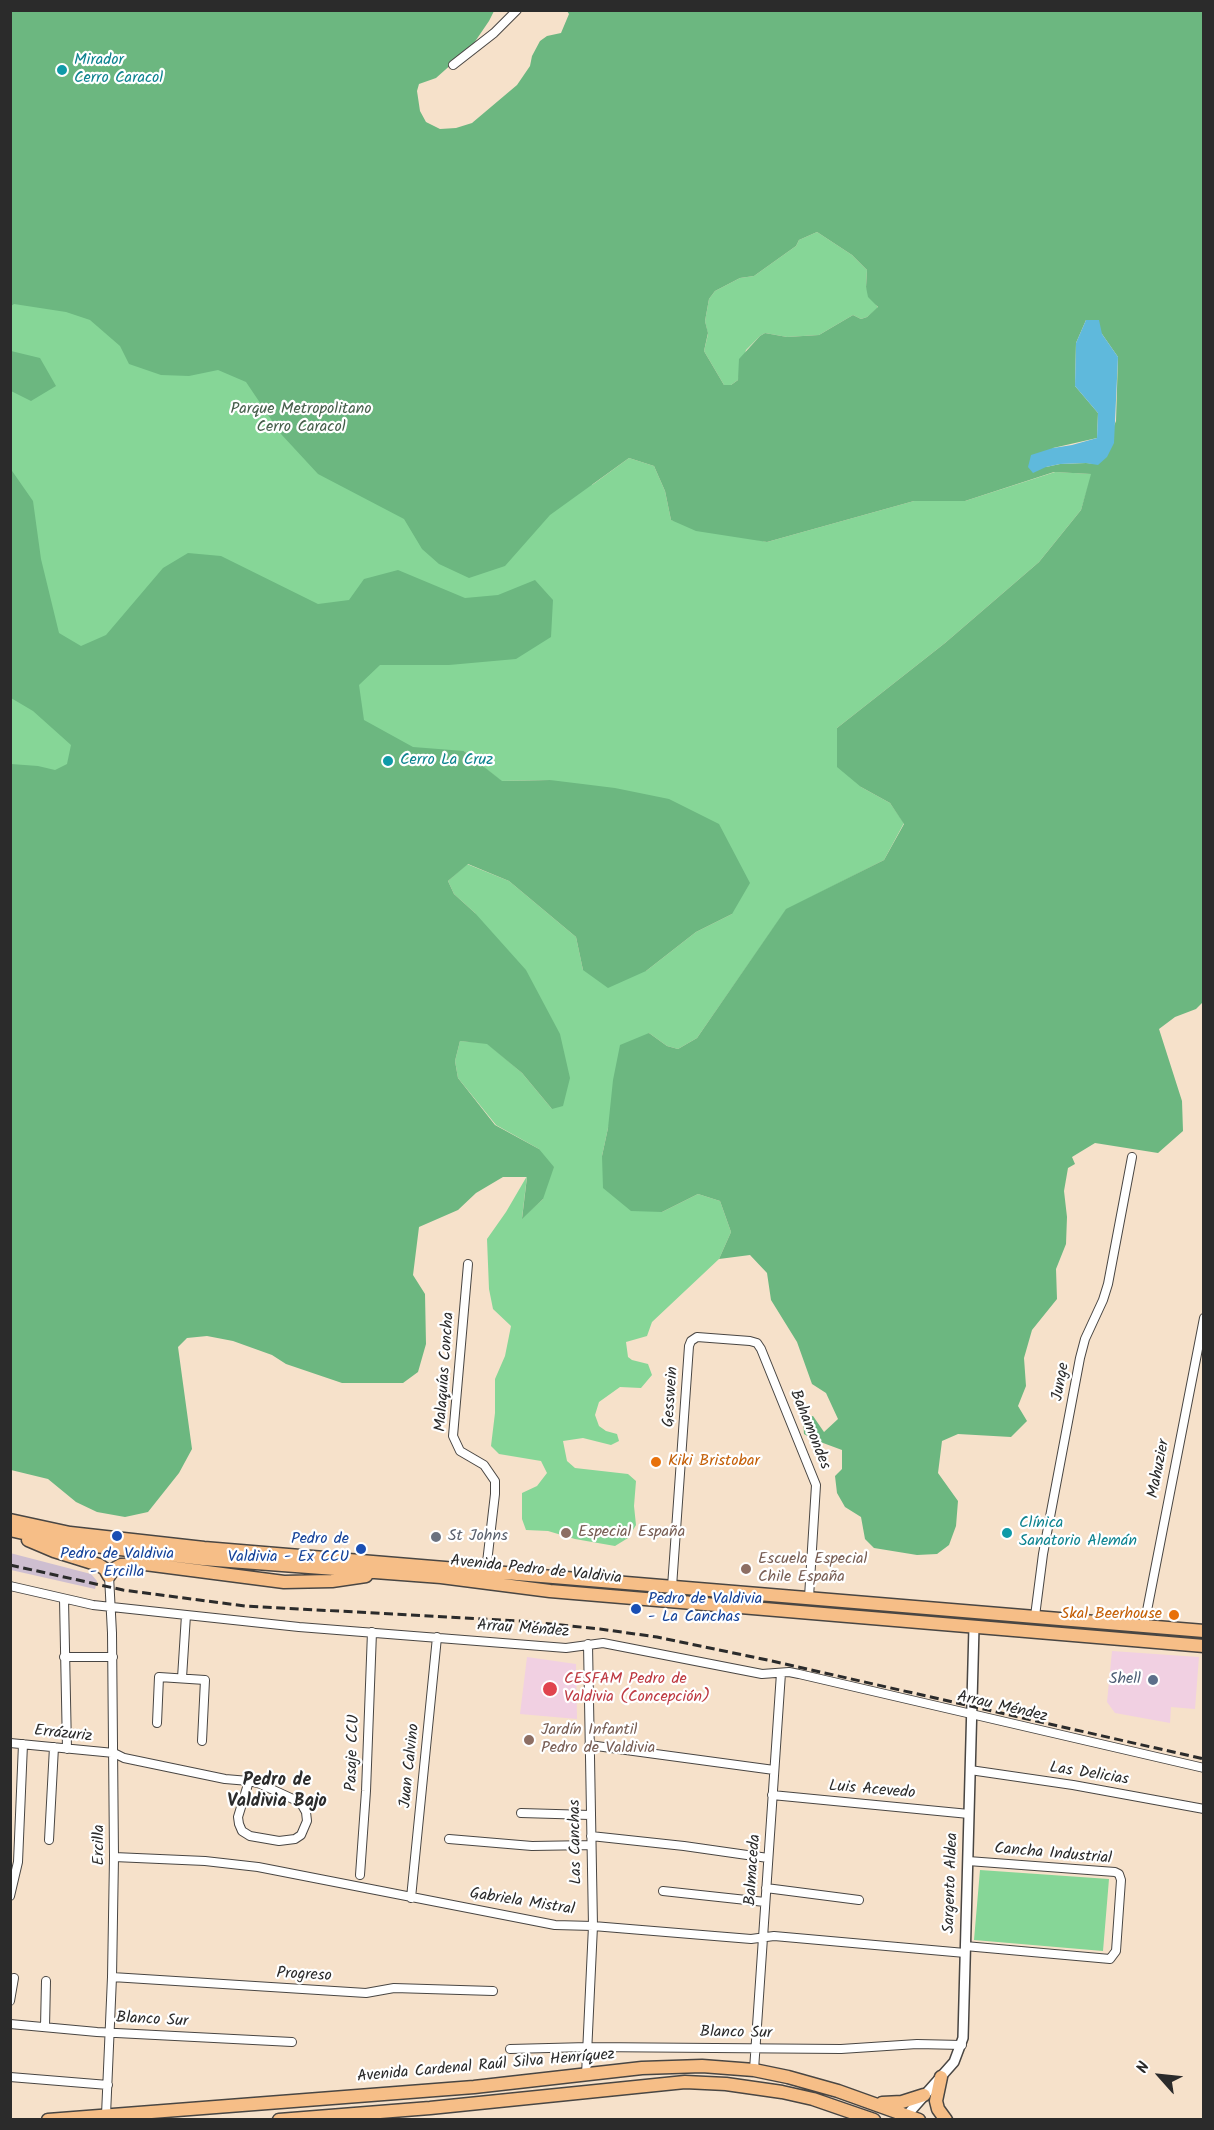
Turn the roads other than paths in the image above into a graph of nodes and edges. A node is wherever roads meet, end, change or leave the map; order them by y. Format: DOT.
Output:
graph roads {
  1 [pos="517,10"];
  2 [pos="453,65"];
  3 [pos="1132,1157"];
  4 [pos="468,1264"];
  5 [pos="1203,1318"];
  6 [pos="693,1339"];
  7 [pos="12,1527"];
  8 [pos="203,1559"];
  9 [pos="320,1562"];
  10 [pos="486,1571"];
  11 [pos="379,1572"];
  12 [pos="109,1576"];
  13 [pos="265,1580"];
  14 [pos="303,1582"];
  15 [pos="10,1586"];
  16 [pos="672,1586"];
  17 [pos="809,1597"];
  18 [pos="64,1599"];
  19 [pos="671,1600"];
  20 [pos="111,1606"];
  21 [pos="966,1611"];
  22 [pos="989,1612"];
  23 [pos="186,1615"];
  24 [pos="1035,1616"];
  25 [pos="1144,1626"];
  26 [pos="974,1627"];
  27 [pos="1203,1631"];
  28 [pos="372,1632"];
  29 [pos="1041,1632"];
  30 [pos="437,1637"];
  31 [pos="1131,1640"];
  32 [pos="588,1644"];
  33 [pos="1203,1646"];
  34 [pos="64,1656"];
  35 [pos="113,1657"];
  36 [pos="781,1673"];
  37 [pos="182,1678"];
  38 [pos="972,1715"];
  39 [pos="157,1723"];
  40 [pos="202,1741"];
  41 [pos="10,1743"];
  42 [pos="22,1744"];
  43 [pos="589,1744"];
  44 [pos="54,1747"];
  45 [pos="67,1749"];
  46 [pos="114,1753"];
  47 [pos="1203,1768"];
  48 [pos="774,1770"];
  49 [pos="970,1770"];
  50 [pos="249,1781"];
  51 [pos="772,1795"];
  52 [pos="1203,1809"];
  53 [pos="521,1813"];
  54 [pos="969,1814"];
  55 [pos="590,1815"];
  56 [pos="449,1839"];
  57 [pos="49,1840"];
  58 [pos="591,1840"];
  59 [pos="114,1857"];
  60 [pos="768,1858"];
  61 [pos="968,1861"];
  62 [pos="360,1875"];
  63 [pos="766,1888"];
  64 [pos="663,1891"];
  65 [pos="10,1896"];
  66 [pos="411,1898"];
  67 [pos="859,1900"];
  68 [pos="765,1902"];
  69 [pos="592,1926"];
  70 [pos="763,1937"];
  71 [pos="965,1950"];
  72 [pos="112,1977"];
  73 [pos="14,1978"];
  74 [pos="46,1981"];
  75 [pos="493,1991"];
  76 [pos="10,2001"];
  77 [pos="10,2024"];
  78 [pos="45,2027"];
  79 [pos="110,2032"];
  80 [pos="292,2042"];
  81 [pos="962,2045"];
  82 [pos="588,2047"];
  83 [pos="755,2047"];
  84 [pos="510,2049"];
  85 [pos="754,2070"];
  86 [pos="586,2075"];
  87 [pos="10,2077"];
  88 [pos="941,2077"];
  89 [pos="108,2085"];
  90 [pos="924,2095"];
  91 [pos="875,2103"];
  92 [pos="106,2115"];
  93 [pos="906,2117"];
  94 [pos="48,2120"];
  95 [pos="279,2120"];
  96 [pos="874,2120"];
  97 [pos="919,2120"];
  98 [pos="946,2120"];
  1 -- 2 [label="street"];
  3 -- 24 [label="street, Junge"];
  4 -- 10 [label="street, Malaquías Concha"];
  5 -- 25 [label="street, Mahuzier"];
  6 -- 16 [label="street, Gesswein"];
  6 -- 17 [label="street, Bahamondes"];
  7 -- 8 [label="main road, Avenida Pedro de Valdivia"];
  7 -- 9 [label="main road, Avenida Pedro de Valdivia"];
  7 -- 12 [label="main road"];
  8 -- 9 [label="main road, Avenida Pedro de Valdivia"];
  8 -- 13 [label="main road"];
  9 -- 10 [label="main road, Avenida Pedro de Valdivia"];
  9 -- 11 [label="main road, Avenida Pedro de Valdivia"];
  9 -- 14 [label="main road"];
  10 -- 16 [label="main road, Avenida Pedro de Valdivia"];
  11 -- 14 [label="main road"];
  11 -- 19 [label="main road, Avenida Pedro de Valdivia"];
  12 -- 13 [label="main road"];
  12 -- 20 [label="street, Ercilla"];
  13 -- 14 [label="main road"];
  15 -- 18 [label="street, Arrau Méndez"];
  16 -- 17 [label="main road, Avenida Pedro de Valdivia"];
  16 -- 19 [label="street, Gesswein"];
  17 -- 21 [label="main road, Avenida Pedro de Valdivia"];
  18 -- 20 [label="street, Arrau Méndez"];
  18 -- 34 [label="street"];
  19 -- 26 [label="main road, Avenida Pedro de Valdivia"];
  20 -- 23 [label="street, Arrau Méndez"];
  20 -- 35 [label="street, Ercilla"];
  21 -- 22 [label="main road, Avenida Pedro de Valdivia"];
  21 -- 26 [label="main road"];
  22 -- 24 [label="main road, Avenida Pedro de Valdivia"];
  22 -- 26 [label="main road"];
  23 -- 28 [label="street, Arrau Méndez"];
  23 -- 37 [label="street"];
  24 -- 25 [label="main road, Avenida Pedro de Valdivia"];
  24 -- 29 [label="main road"];
  25 -- 27 [label="main road, Avenida Pedro de Valdivia"];
  25 -- 31 [label="main road"];
  26 -- 29 [label="main road, Avenida Pedro de Valdivia"];
  26 -- 38 [label="street, Sargento Aldea"];
  28 -- 30 [label="street, Arrau Méndez"];
  28 -- 62 [label="street, Pasaje CCU"];
  29 -- 31 [label="main road, Avenida Pedro de Valdivia"];
  30 -- 32 [label="street, Arrau Méndez"];
  30 -- 66 [label="street, Juan Calvino"];
  31 -- 33 [label="main road, Avenida Pedro de Valdivia"];
  32 -- 36 [label="street, Arrau Méndez"];
  32 -- 43 [label="street, Las Canchas"];
  34 -- 35 [label="street"];
  34 -- 45 [label="street"];
  35 -- 46 [label="street, Ercilla"];
  36 -- 38 [label="street, Arrau Méndez"];
  36 -- 48 [label="street, Balmaceda"];
  37 -- 39 [label="street"];
  37 -- 40 [label="street"];
  38 -- 47 [label="street, Arrau Méndez"];
  38 -- 49 [label="street, Sargento Aldea"];
  41 -- 42 [label="street, Errázuriz"];
  42 -- 44 [label="street, Errázuriz"];
  42 -- 65 [label="street"];
  43 -- 48 [label="street"];
  43 -- 55 [label="street, Las Canchas"];
  44 -- 45 [label="street, Errázuriz"];
  44 -- 57 [label="street"];
  45 -- 46 [label="street, Errázuriz"];
  46 -- 50 [label="street, Errázuriz"];
  46 -- 59 [label="street, Ercilla"];
  48 -- 51 [label="street, Balmaceda"];
  49 -- 52 [label="street, Las Delicias"];
  49 -- 54 [label="street, Sargento Aldea"];
  50 -- 50 [label="street"];
  51 -- 54 [label="street, Luis Acevedo"];
  51 -- 60 [label="street, Balmaceda"];
  53 -- 55 [label="street"];
  54 -- 61 [label="street, Sargento Aldea"];
  55 -- 58 [label="street, Las Canchas"];
  56 -- 58 [label="street"];
  58 -- 60 [label="street"];
  58 -- 69 [label="street, Las Canchas"];
  59 -- 66 [label="street, Gabriela Mistral"];
  59 -- 72 [label="street, Ercilla"];
  60 -- 63 [label="street, Balmaceda"];
  61 -- 71 [label="street, Sargento Aldea"];
  61 -- 71 [label="street, Cancha Industrial"];
  63 -- 67 [label="street"];
  63 -- 68 [label="street, Balmaceda"];
  64 -- 68 [label="street"];
  66 -- 69 [label="street, Gabriela Mistral"];
  68 -- 70 [label="street, Balmaceda"];
  69 -- 70 [label="street, Gabriela Mistral"];
  69 -- 82 [label="street, Las Canchas"];
  70 -- 71 [label="street, Gabriela Mistral"];
  70 -- 83 [label="street, Balmaceda"];
  71 -- 81 [label="street, Sargento Aldea"];
  72 -- 75 [label="street, Progreso"];
  72 -- 79 [label="street, Ercilla"];
  73 -- 76 [label="street"];
  74 -- 78 [label="street"];
  77 -- 78 [label="street, Blanco Sur"];
  78 -- 79 [label="street, Blanco Sur"];
  79 -- 80 [label="street, Blanco Sur"];
  79 -- 89 [label="street, Ercilla"];
  81 -- 83 [label="street, Blanco Sur"];
  81 -- 88 [label="street, Sargento Aldea"];
  82 -- 83 [label="street, Blanco Sur"];
  82 -- 84 [label="street, Blanco Sur"];
  82 -- 86 [label="street, Las Canchas"];
  83 -- 85 [label="street, Balmaceda"];
  85 -- 86 [label="main road, Avenida Cardenal Raúl Silva Henríquez"];
  85 -- 91 [label="main road, Avenida Cardenal Raúl Silva Henríquez"];
  86 -- 92 [label="main road, Avenida Cardenal Raúl Silva Henríquez"];
  87 -- 89 [label="street"];
  88 -- 90 [label="street, Sargento Aldea"];
  88 -- 98 [label="main road"];
  89 -- 92 [label="street, Ercilla"];
  90 -- 91 [label="main road"];
  90 -- 93 [label="street, Sargento Aldea"];
  91 -- 93 [label="main road, Avenida Cardenal Raúl Silva Henríquez"];
  92 -- 94 [label="main road, Avenida Cardenal Raúl Silva Henríquez"];
  93 -- 97 [label="main road, Avenida Cardenal Raúl Silva Henríquez"];
  95 -- 96 [label="main road, Avenida Cardenal Raúl Silva Henríquez"];
}
